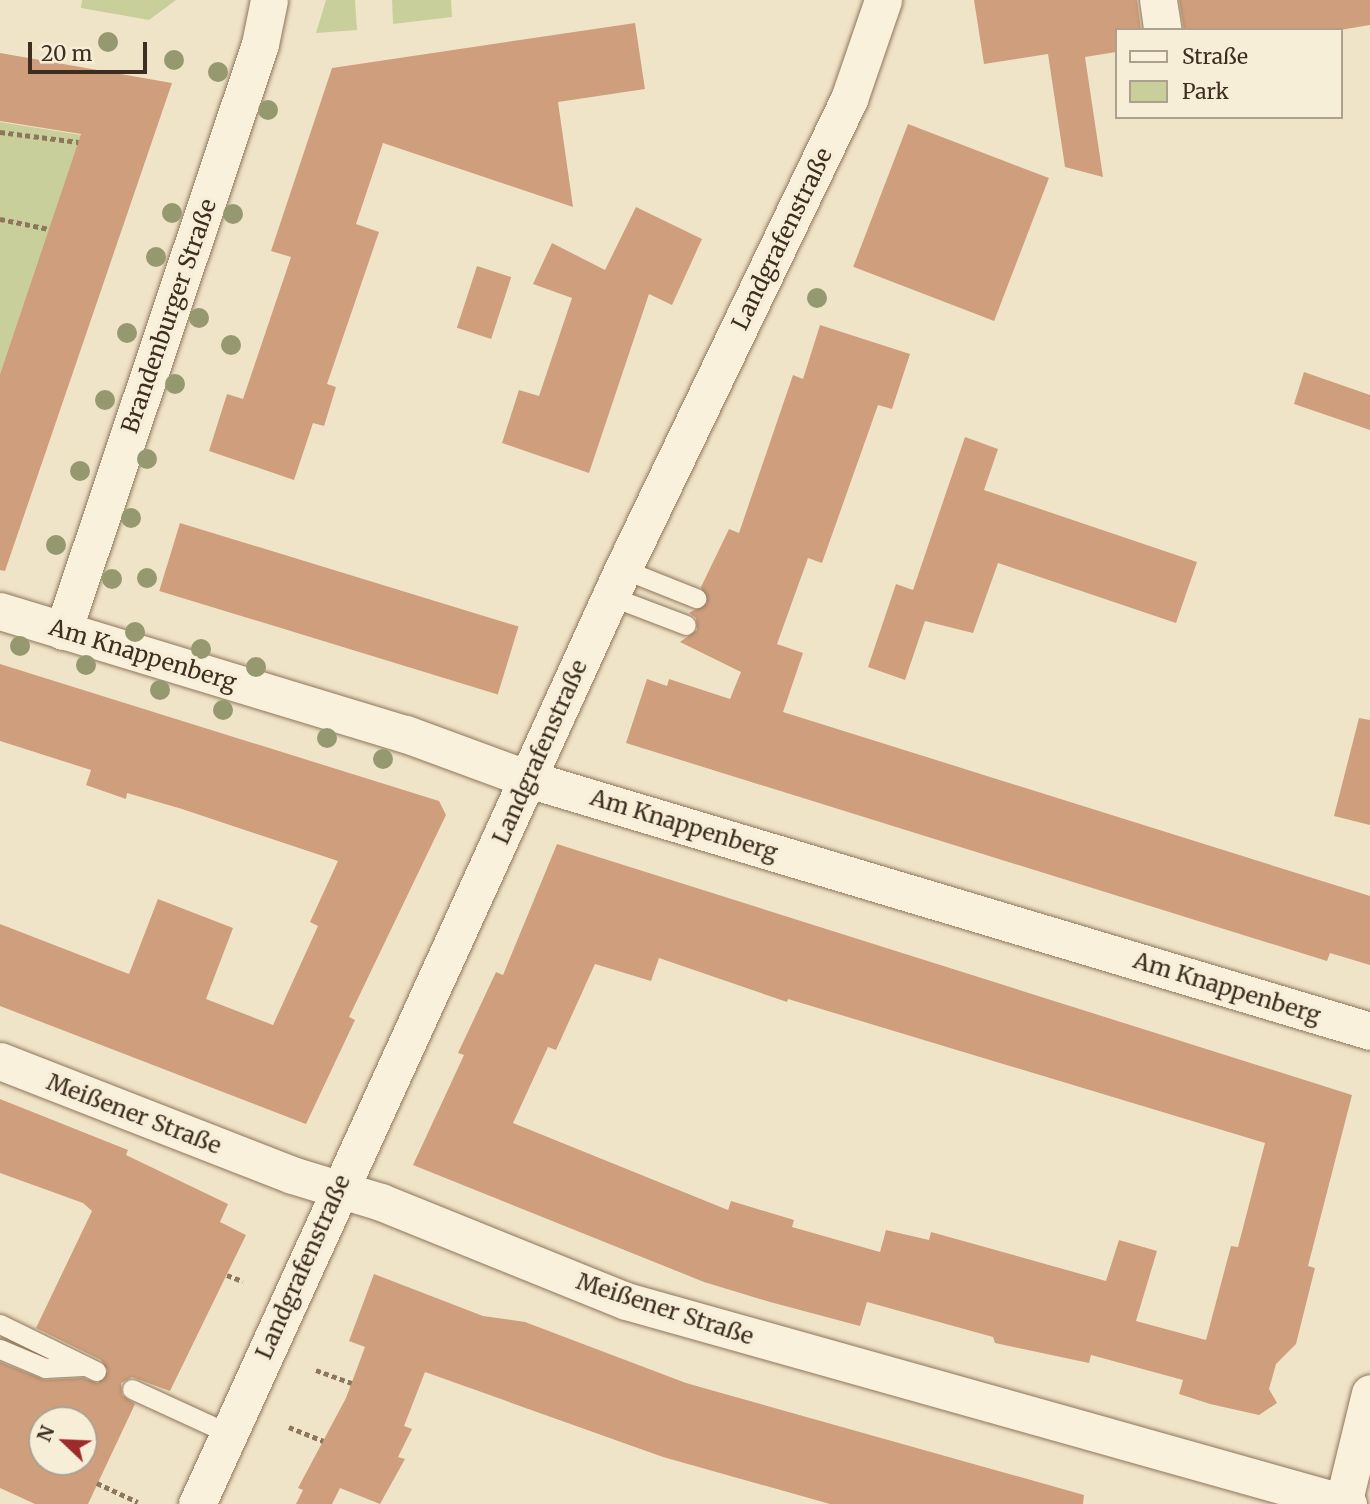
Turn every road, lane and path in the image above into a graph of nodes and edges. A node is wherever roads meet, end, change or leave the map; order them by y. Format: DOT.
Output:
graph roads {
  1 [pos="269,0"];
  2 [pos="883,0"];
  3 [pos="1149,0"];
  4 [pos="1167,0"];
  5 [pos="1153,28"];
  6 [pos="1172,28"];
  7 [pos="0,132"];
  8 [pos="78,142"];
  9 [pos="0,219"];
  10 [pos="49,229"];
  11 [pos="617,582"];
  12 [pos="696,598"];
  13 [pos="0,611"];
  14 [pos="685,625"];
  15 [pos="63,631"];
  16 [pos="528,779"];
  17 [pos="1370,1031"];
  18 [pos="0,1061"];
  19 [pos="337,1189"];
  20 [pos="227,1275"];
  21 [pos="243,1281"];
  22 [pos="0,1324"];
  23 [pos="0,1349"];
  24 [pos="316,1370"];
  25 [pos="352,1383"];
  26 [pos="132,1389"];
  27 [pos="1370,1393"];
  28 [pos="289,1427"];
  29 [pos="230,1434"];
  30 [pos="323,1441"];
  31 [pos="97,1483"];
  32 [pos="138,1502"];
  33 [pos="1345,1503"];
  34 [pos="197,1504"];
  1 -- 15 [label="street, Brandenburger Straße"];
  2 -- 11 [label="street, Landgrafenstraße"];
  3 -- 5 [label="lane"];
  4 -- 6 [label="lane"];
  7 -- 8 [label="path"];
  9 -- 10 [label="path"];
  11 -- 12 [label="lane"];
  11 -- 14 [label="lane"];
  11 -- 16 [label="street, Landgrafenstraße"];
  13 -- 15 [label="street, Am Knappenberg"];
  15 -- 16 [label="street, Am Knappenberg"];
  16 -- 17 [label="street, Am Knappenberg"];
  16 -- 19 [label="street, Landgrafenstraße"];
  18 -- 19 [label="street, Meißener Straße"];
  19 -- 29 [label="street, Landgrafenstraße"];
  19 -- 33 [label="street, Meißener Straße"];
  20 -- 21 [label="path"];
  22 -- 23 [label="lane"];
  24 -- 25 [label="path"];
  26 -- 29 [label="lane"];
  27 -- 33 [label="street"];
  28 -- 30 [label="path"];
  29 -- 34 [label="street, Landgrafenstraße"];
  31 -- 32 [label="path"];
}
